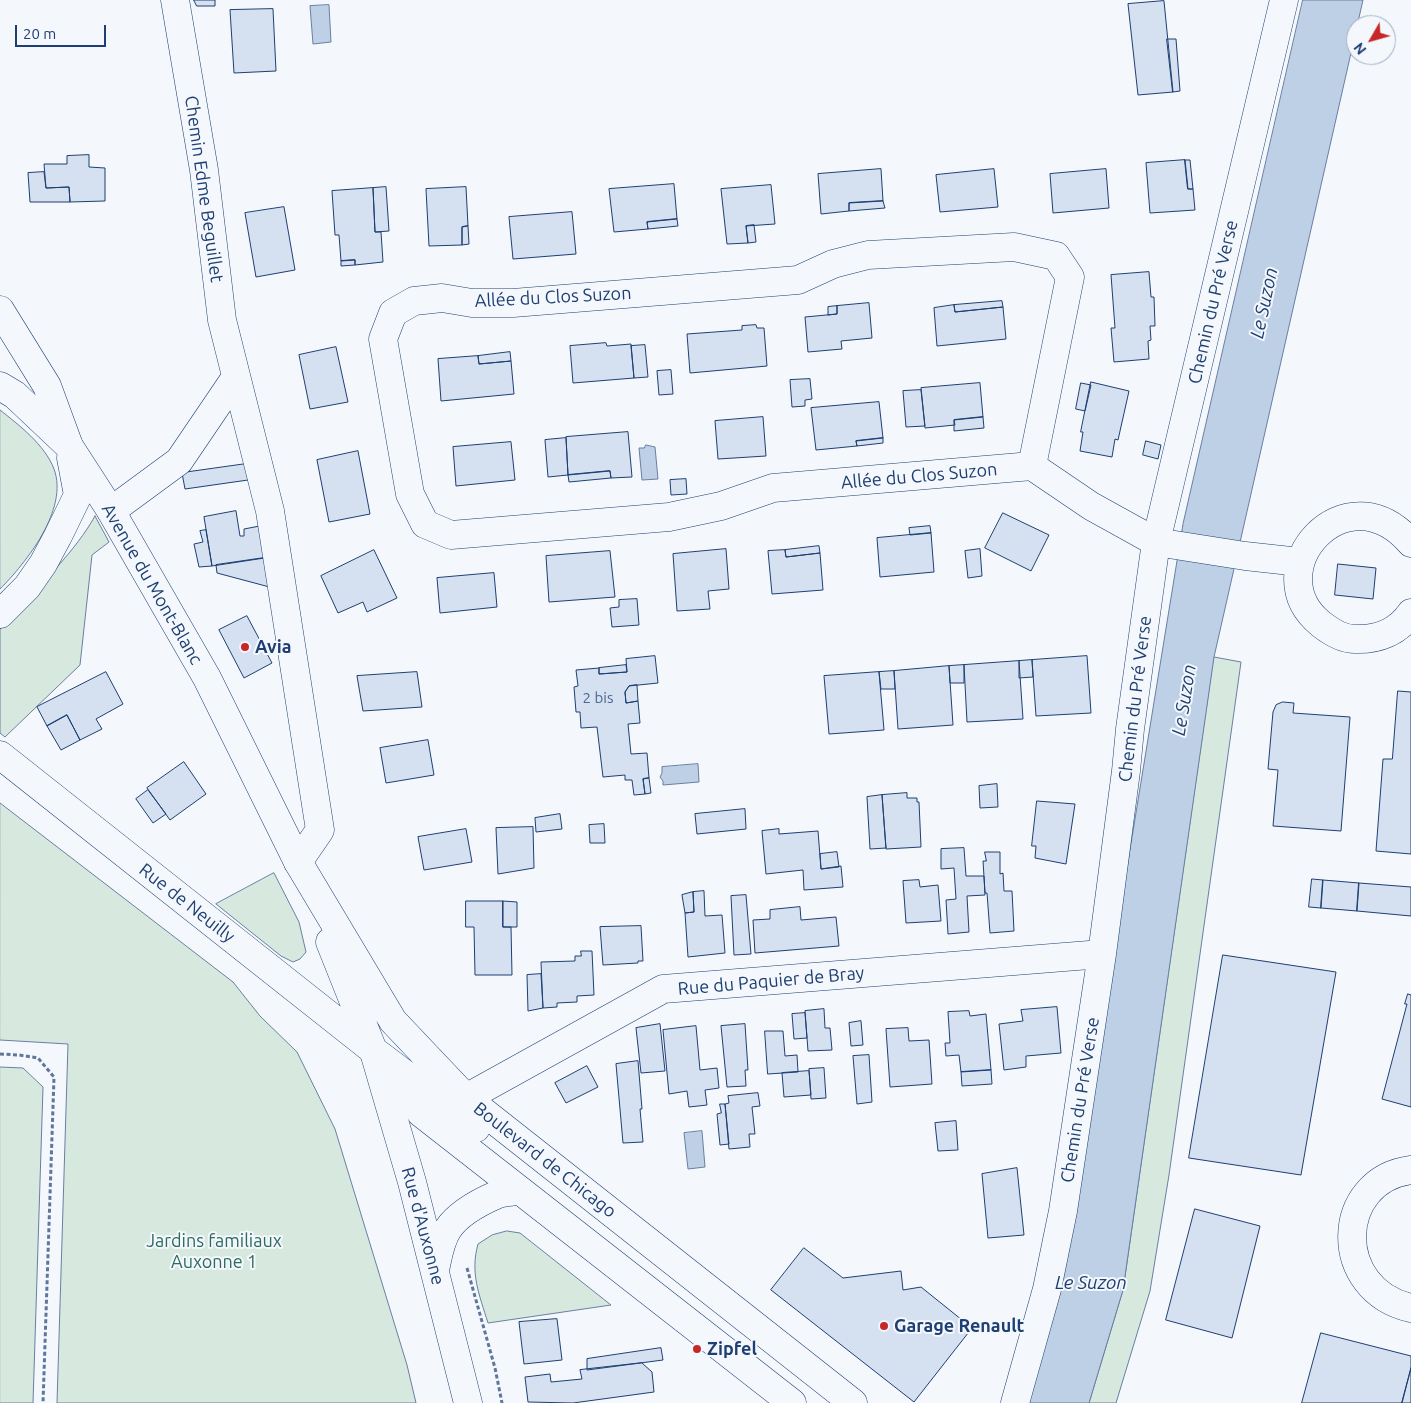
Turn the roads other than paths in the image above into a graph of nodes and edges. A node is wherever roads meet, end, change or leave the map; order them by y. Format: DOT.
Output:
graph roads {
  1 [pos="175,0"];
  2 [pos="1284,0"];
  3 [pos="0,310"];
  4 [pos="236,377"];
  5 [pos="0,386"];
  6 [pos="69,446"];
  7 [pos="1032,466"];
  8 [pos="111,511"];
  9 [pos="1156,542"];
  10 [pos="1411,543"];
  11 [pos="1300,562"];
  12 [pos="1411,613"];
  13 [pos="0,614"];
  14 [pos="0,755"];
  15 [pos="298,862"];
  16 [pos="1102,954"];
  17 [pos="373,1050"];
  18 [pos="466,1098"];
  19 [pos="1411,1170"];
  20 [pos="519,1191"];
  21 [pos="586,1192"];
  22 [pos="435,1270"];
  23 [pos="1411,1308"];
  24 [pos="468,1403"];
  25 [pos="792,1403"];
  26 [pos="853,1403"];
  27 [pos="1015,1403"];
  1 -- 4 [label="street, Chemin Edme Beguillet"];
  2 -- 9 [label="street, Chemin du Pré Verse"];
  3 -- 6 [label="street, Avenue du Mont-Blanc"];
  4 -- 8 [label="street"];
  4 -- 15 [label="street, Chemin Edme Beguillet"];
  5 -- 6 [label="street"];
  6 -- 8 [label="street, Avenue du Mont-Blanc"];
  6 -- 13 [label="street"];
  7 -- 7 [label="street, Allée du Clos Suzon"];
  7 -- 9 [label="street"];
  8 -- 15 [label="street, Avenue du Mont-Blanc"];
  9 -- 11 [label="street"];
  9 -- 16 [label="street, Chemin du Pré Verse"];
  10 -- 11 [label="street"];
  11 -- 12 [label="street"];
  14 -- 17 [label="street, Rue de Neuilly"];
  15 -- 17 [label="street"];
  15 -- 18 [label="street, Boulevard de Chicago"];
  16 -- 18 [label="street, Rue du Paquier de Bray"];
  16 -- 27 [label="street, Chemin du Pré Verse"];
  17 -- 20 [label="street"];
  17 -- 21 [label="street"];
  17 -- 22 [label="street, Rue d'Auxonne"];
  18 -- 21 [label="street, Boulevard de Chicago"];
  19 -- 23 [label="street"];
  20 -- 22 [label="street"];
  20 -- 25 [label="street"];
  21 -- 26 [label="street, Boulevard de Chicago"];
  22 -- 24 [label="street, Rue d'Auxonne"];
}
